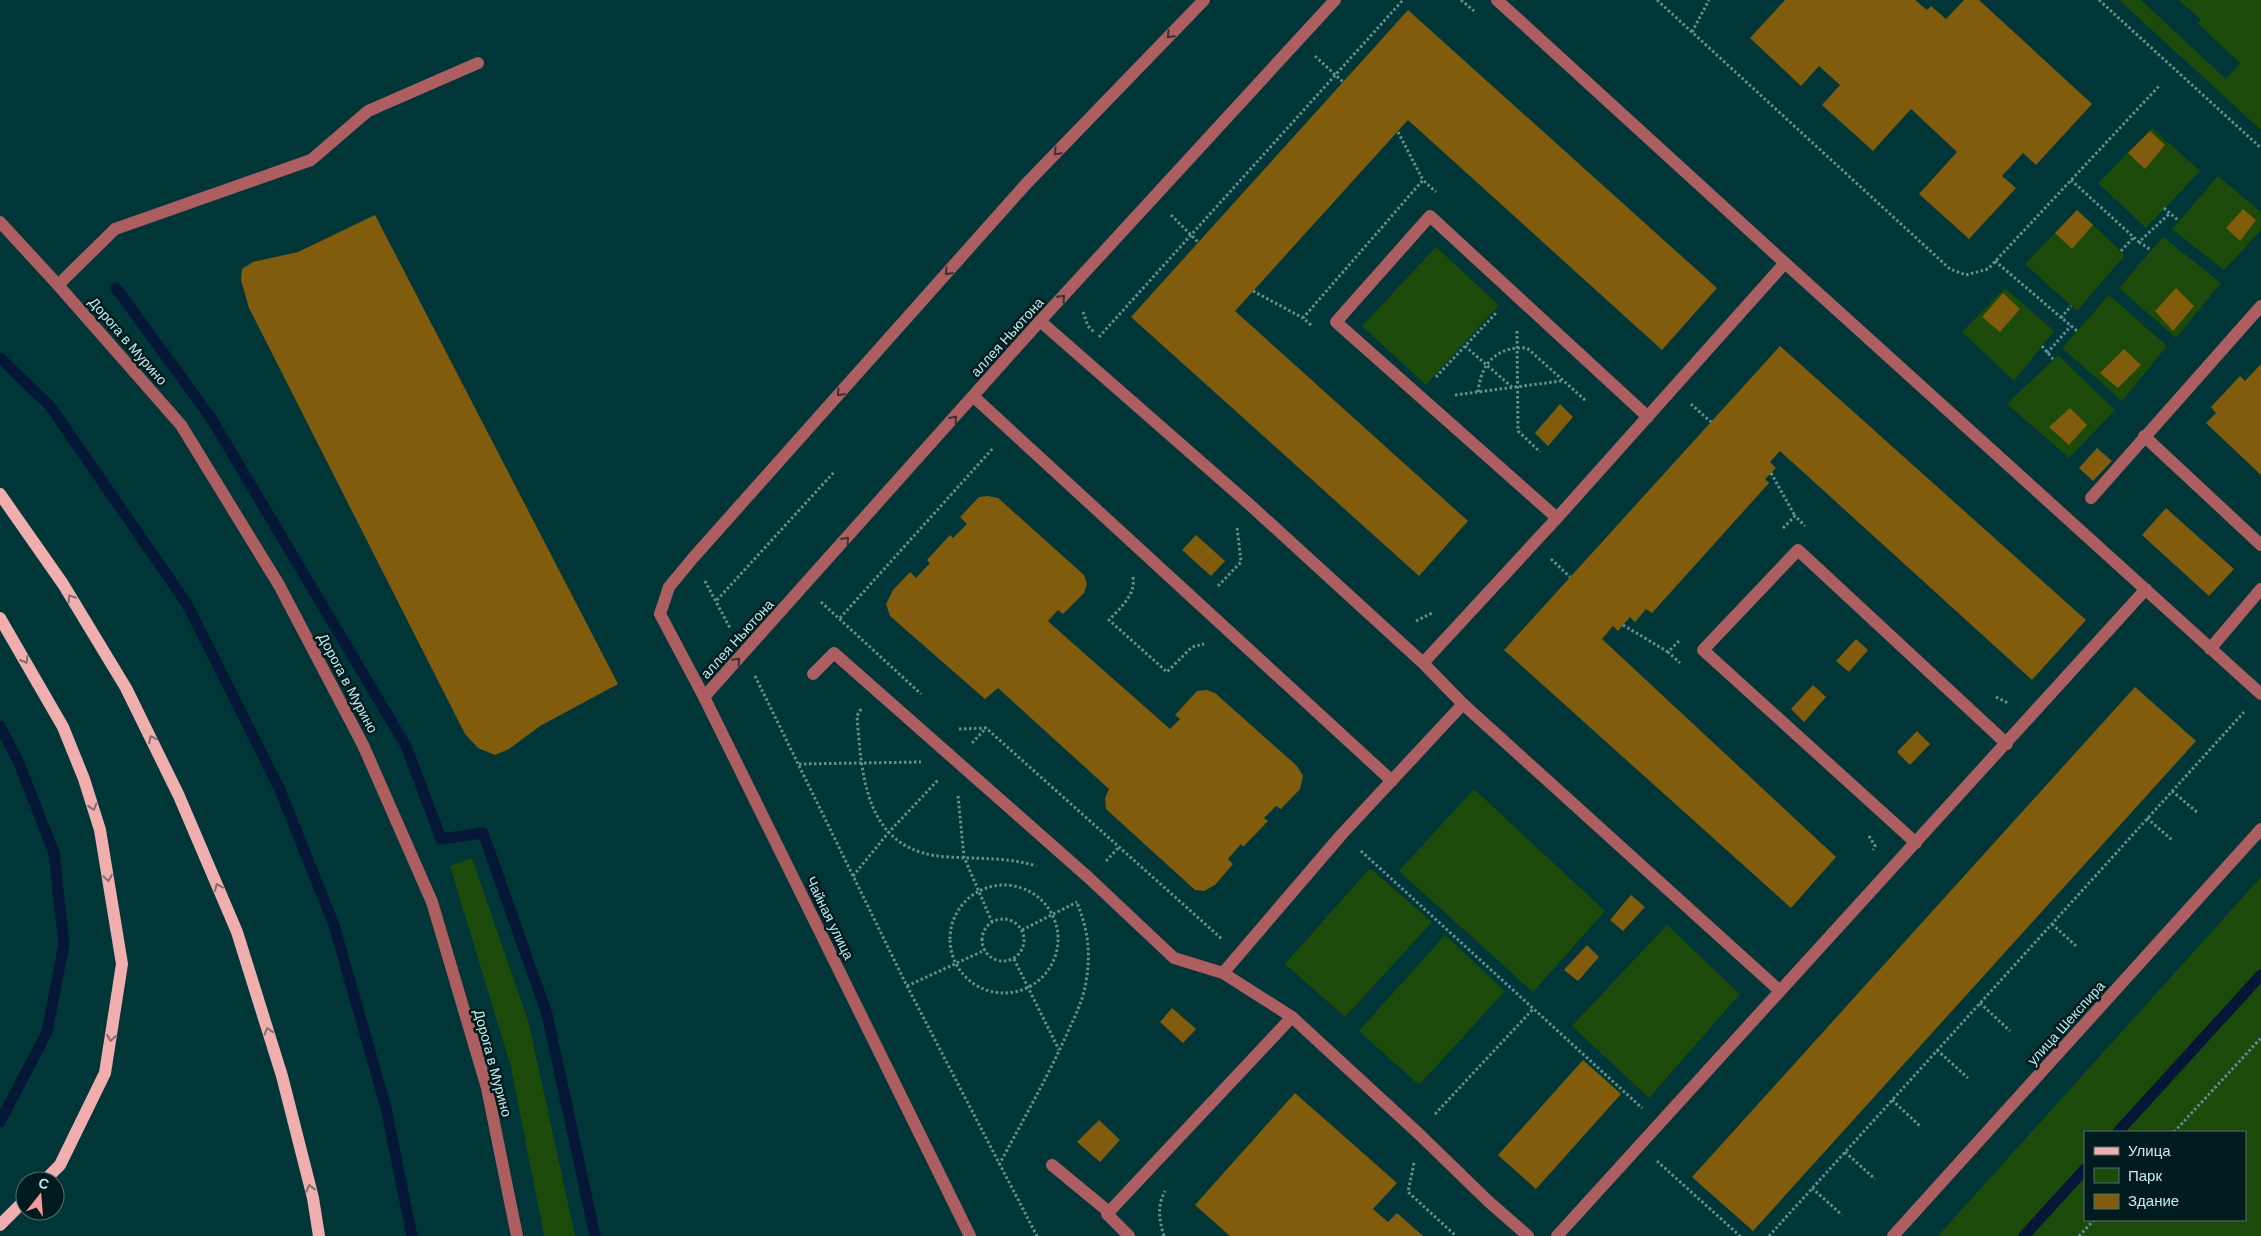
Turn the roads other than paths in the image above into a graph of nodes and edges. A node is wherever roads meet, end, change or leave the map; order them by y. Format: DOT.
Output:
graph roads {
  1 [pos="1335,0"];
  2 [pos="1497,0"];
  3 [pos="1198,2"];
  4 [pos="478,63"];
  5 [pos="0,222"];
  6 [pos="1785,263"];
  7 [pos="58,285"];
  8 [pos="2261,306"];
  9 [pos="1040,321"];
  10 [pos="974,397"];
  11 [pos="1648,417"];
  12 [pos="2144,436"];
  13 [pos="0,494"];
  14 [pos="2090,498"];
  15 [pos="1557,518"];
  16 [pos="2261,545"];
  17 [pos="2146,589"];
  18 [pos="2261,589"];
  19 [pos="0,618"];
  20 [pos="2210,649"];
  21 [pos="1423,664"];
  22 [pos="813,674"];
  23 [pos="2261,694"];
  24 [pos="704,697"];
  25 [pos="1463,704"];
  26 [pos="2007,744"];
  27 [pos="1392,780"];
  28 [pos="2261,830"];
  29 [pos="1916,843"];
  30 [pos="1223,973"];
  31 [pos="1780,991"];
  32 [pos="1292,1017"];
  33 [pos="1052,1165"];
  34 [pos="54,1171"];
  35 [pos="15,1210"];
  36 [pos="1109,1212"];
  37 [pos="0,1225"];
  38 [pos="319,1236"];
  39 [pos="517,1236"];
  40 [pos="969,1236"];
  41 [pos="1129,1236"];
  42 [pos="1528,1236"];
  43 [pos="1557,1236"];
  44 [pos="1893,1236"];
  9 -- 1 [label="street, аллея Ньютона, one-way"];
  2 -- 6 [label="street"];
  3 -- 24 [label="street, Чайная улица, one-way"];
  4 -- 7 [label="street"];
  5 -- 7 [label="street, Дорога в Мурино"];
  6 -- 11 [label="street"];
  6 -- 17 [label="street"];
  7 -- 39 [label="street, Дорога в Мурино"];
  8 -- 12 [label="street"];
  9 -- 10 [label="street, аллея Ньютона"];
  9 -- 21 [label="street"];
  24 -- 10 [label="street, аллея Ньютона, one-way"];
  10 -- 27 [label="street"];
  11 -- 15 [label="street"];
  11 -- 15 [label="street"];
  12 -- 14 [label="street"];
  12 -- 16 [label="street"];
  38 -- 13 [label="main road, one-way"];
  15 -- 21 [label="street"];
  17 -- 20 [label="street"];
  17 -- 26 [label="street"];
  18 -- 20 [label="street"];
  19 -- 34 [label="main road, one-way"];
  20 -- 23 [label="street"];
  21 -- 25 [label="street"];
  22 -- 30 [label="street"];
  24 -- 40 [label="street, Чайная улица"];
  25 -- 27 [label="street"];
  25 -- 31 [label="street"];
  26 -- 29 [label="street"];
  26 -- 29 [label="street"];
  27 -- 30 [label="street"];
  28 -- 44 [label="street, улица Шекспира"];
  29 -- 31 [label="street"];
  30 -- 32 [label="street"];
  31 -- 43 [label="street"];
  32 -- 36 [label="street"];
  32 -- 42 [label="street"];
  33 -- 36 [label="street"];
  35 -- 37 [label="main road"];
  36 -- 41 [label="street"];
}
